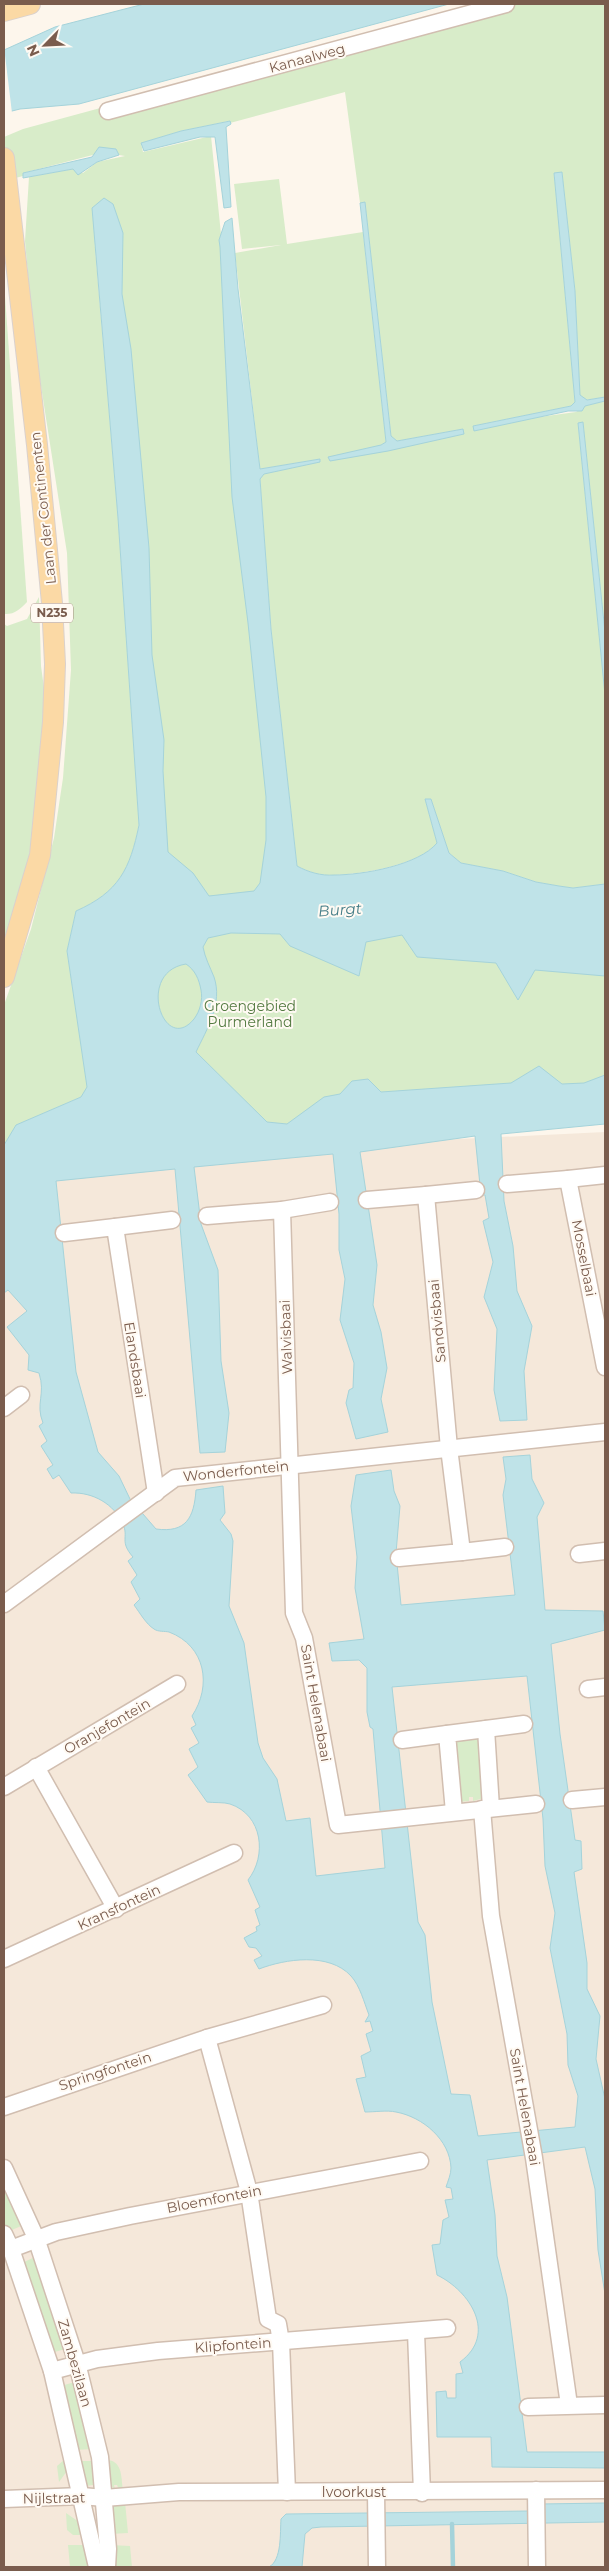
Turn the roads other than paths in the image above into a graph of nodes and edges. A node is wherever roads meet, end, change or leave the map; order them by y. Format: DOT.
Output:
graph roads {
  1 [pos="30,4"];
  2 [pos="506,4"];
  3 [pos="4,12"];
  4 [pos="108,111"];
  5 [pos="4,158"];
  6 [pos="4,977"];
  7 [pos="605,1175"];
  8 [pos="568,1179"];
  9 [pos="507,1184"];
  10 [pos="476,1190"];
  11 [pos="426,1195"];
  12 [pos="367,1200"];
  13 [pos="330,1202"];
  14 [pos="282,1210"];
  15 [pos="207,1216"];
  16 [pos="172,1220"];
  17 [pos="115,1227"];
  18 [pos="64,1233"];
  19 [pos="605,1367"];
  20 [pos="21,1395"];
  21 [pos="4,1408"];
  22 [pos="605,1432"];
  23 [pos="449,1448"];
  24 [pos="291,1465"];
  25 [pos="156,1493"];
  26 [pos="506,1547"];
  27 [pos="605,1551"];
  28 [pos="462,1552"];
  29 [pos="579,1554"];
  30 [pos="399,1558"];
  31 [pos="4,1604"];
  32 [pos="177,1684"];
  33 [pos="605,1687"];
  34 [pos="588,1689"];
  35 [pos="524,1724"];
  36 [pos="486,1729"];
  37 [pos="447,1734"];
  38 [pos="402,1740"];
  39 [pos="36,1767"];
  40 [pos="4,1788"];
  41 [pos="605,1796"];
  42 [pos="572,1800"];
  43 [pos="536,1804"];
  44 [pos="486,1809"];
  45 [pos="454,1812"];
  46 [pos="234,1853"];
  47 [pos="116,1909"];
  48 [pos="4,1959"];
  49 [pos="323,2005"];
  50 [pos="207,2038"];
  51 [pos="4,2107"];
  52 [pos="420,2161"];
  53 [pos="4,2168"];
  54 [pos="249,2192"];
  55 [pos="4,2234"];
  56 [pos="36,2238"];
  57 [pos="11,2249"];
  58 [pos="447,2328"];
  59 [pos="416,2332"];
  60 [pos="281,2342"];
  61 [pos="77,2363"];
  62 [pos="52,2371"];
  63 [pos="569,2405"];
  64 [pos="605,2405"];
  65 [pos="528,2407"];
  66 [pos="605,2490"];
  67 [pos="287,2492"];
  68 [pos="422,2493"];
  69 [pos="82,2496"];
  70 [pos="536,2496"];
  71 [pos="104,2498"];
  72 [pos="376,2498"];
  73 [pos="4,2499"];
  74 [pos="97,2567"];
  75 [pos="107,2567"];
  76 [pos="377,2567"];
  77 [pos="537,2567"];
  1 -- 3 [label="main road"];
  2 -- 4 [label="street, Kanaalweg"];
  5 -- 6 [label="main road, Laan der Continenten / N235"];
  7 -- 8 [label="street"];
  8 -- 9 [label="street"];
  8 -- 19 [label="street, Mosselbaai"];
  10 -- 11 [label="street"];
  11 -- 12 [label="street"];
  11 -- 23 [label="street, Sandvisbaai"];
  13 -- 14 [label="street"];
  14 -- 15 [label="street"];
  14 -- 24 [label="street, Walvisbaai"];
  16 -- 17 [label="street"];
  17 -- 18 [label="street"];
  17 -- 25 [label="street, Elandsbaai"];
  20 -- 21 [label="street"];
  22 -- 23 [label="street, Wonderfontein"];
  23 -- 24 [label="street, Wonderfontein"];
  23 -- 28 [label="street"];
  24 -- 25 [label="street, Wonderfontein"];
  24 -- 45 [label="street, Saint Helenabaai"];
  25 -- 31 [label="street, Wonderfontein"];
  26 -- 28 [label="street"];
  27 -- 29 [label="street"];
  28 -- 30 [label="street"];
  32 -- 39 [label="street, Oranjefontein"];
  33 -- 34 [label="street"];
  35 -- 36 [label="street"];
  36 -- 37 [label="street"];
  36 -- 44 [label="street, Saint Helenabaai"];
  37 -- 38 [label="street"];
  37 -- 45 [label="street"];
  39 -- 40 [label="street, Oranjefontein"];
  39 -- 47 [label="street"];
  41 -- 42 [label="street"];
  43 -- 44 [label="street, Saint Helenabaai"];
  44 -- 45 [label="street, Saint Helenabaai"];
  44 -- 63 [label="street, Saint Helenabaai"];
  46 -- 47 [label="street, Kransfontein"];
  47 -- 48 [label="street, Kransfontein"];
  49 -- 50 [label="street, Springfontein"];
  50 -- 51 [label="street, Springfontein"];
  50 -- 54 [label="street"];
  52 -- 54 [label="street, Bloemfontein"];
  53 -- 56 [label="street, Zambezilaan"];
  54 -- 56 [label="street, Bloemfontein"];
  54 -- 60 [label="street"];
  55 -- 57 [label="street, Zambezilaan"];
  56 -- 57 [label="street, Bloemfontein"];
  56 -- 61 [label="street, Zambezilaan"];
  57 -- 62 [label="street, Zambezilaan"];
  58 -- 59 [label="street, Klipfontein"];
  59 -- 60 [label="street, Klipfontein"];
  59 -- 68 [label="street"];
  60 -- 61 [label="street, Klipfontein"];
  60 -- 67 [label="street"];
  61 -- 62 [label="street, Klipfontein"];
  61 -- 71 [label="street, Zambezilaan"];
  62 -- 69 [label="street, Zambezilaan"];
  63 -- 64 [label="street"];
  63 -- 65 [label="street"];
  66 -- 70 [label="street, Ivoorkust"];
  67 -- 71 [label="street, Ivoorkust"];
  67 -- 72 [label="street, Ivoorkust"];
  68 -- 70 [label="street, Ivoorkust"];
  68 -- 72 [label="street, Ivoorkust"];
  69 -- 71 [label="street, Nijlstraat"];
  69 -- 73 [label="street, Nijlstraat"];
  69 -- 74 [label="street, Zambezilaan"];
  70 -- 77 [label="street"];
  71 -- 75 [label="street, Zambezilaan"];
  72 -- 76 [label="street"];
}
